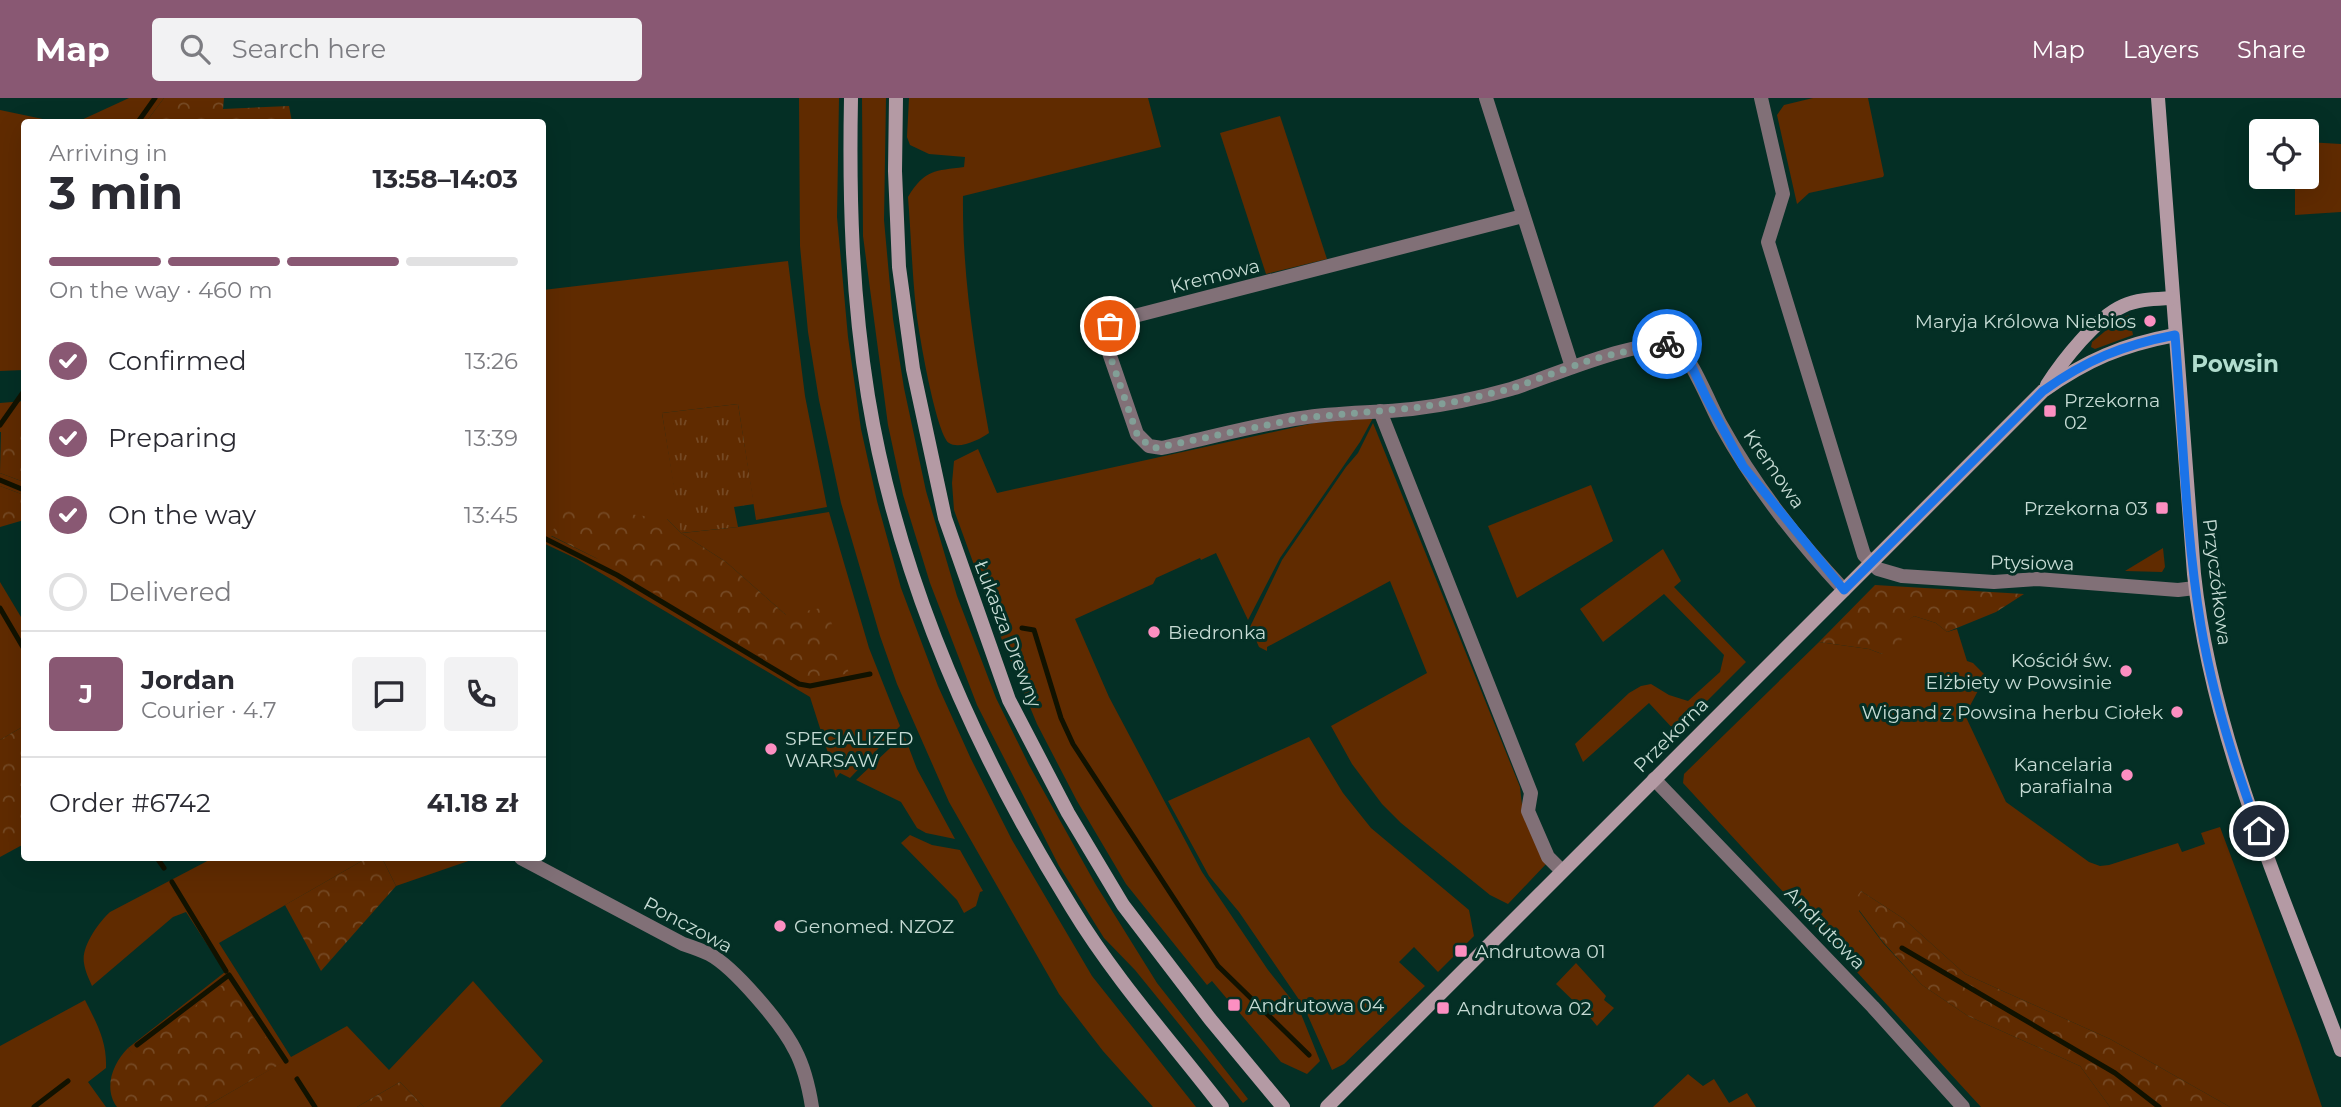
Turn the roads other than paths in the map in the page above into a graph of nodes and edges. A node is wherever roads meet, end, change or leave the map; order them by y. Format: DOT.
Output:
graph roads {
  1 [pos="851,98"];
  2 [pos="895,98"];
  3 [pos="1486,98"];
  4 [pos="1762,98"];
  5 [pos="2158,98"];
  6 [pos="1523,216"];
  7 [pos="2172,298"];
  8 [pos="2175,335"];
  9 [pos="1572,367"];
  10 [pos="2043,391"];
  11 [pos="1380,411"];
  12 [pos="1871,563"];
  13 [pos="2195,588"];
  14 [pos="1844,590"];
  15 [pos="1654,779"];
  16 [pos="527,861"];
  17 [pos="1562,871"];
  18 [pos="2341,1050"];
  19 [pos="812,1107"];
  20 [pos="1222,1107"];
  21 [pos="1283,1107"];
  22 [pos="1327,1107"];
  23 [pos="1963,1107"];
  1 -- 20 [label="street"];
  2 -- 21 [label="street, Łukasza Drewny"];
  3 -- 6 [label="street"];
  4 -- 12 [label="street"];
  5 -- 7 [label="street, Przyczółkowa"];
  6 -- 9 [label="street"];
  6 -- 11 [label="street, Kremowa"];
  7 -- 8 [label="street, Przyczółkowa"];
  7 -- 10 [label="street, Przekorna"];
  8 -- 10 [label="street, Przekorna"];
  8 -- 13 [label="street, Przyczółkowa"];
  9 -- 11 [label="street, Kremowa"];
  9 -- 14 [label="street, Kremowa"];
  10 -- 12 [label="street, Przekorna"];
  11 -- 17 [label="street"];
  12 -- 13 [label="street, Ptysiowa"];
  12 -- 14 [label="street, Przekorna"];
  13 -- 18 [label="street, Przyczółkowa"];
  14 -- 15 [label="street, Przekorna"];
  15 -- 17 [label="street, Przekorna"];
  15 -- 23 [label="street, Andrutowa"];
  16 -- 19 [label="street, Ponczowa"];
  17 -- 22 [label="street, Przekorna"];
}
